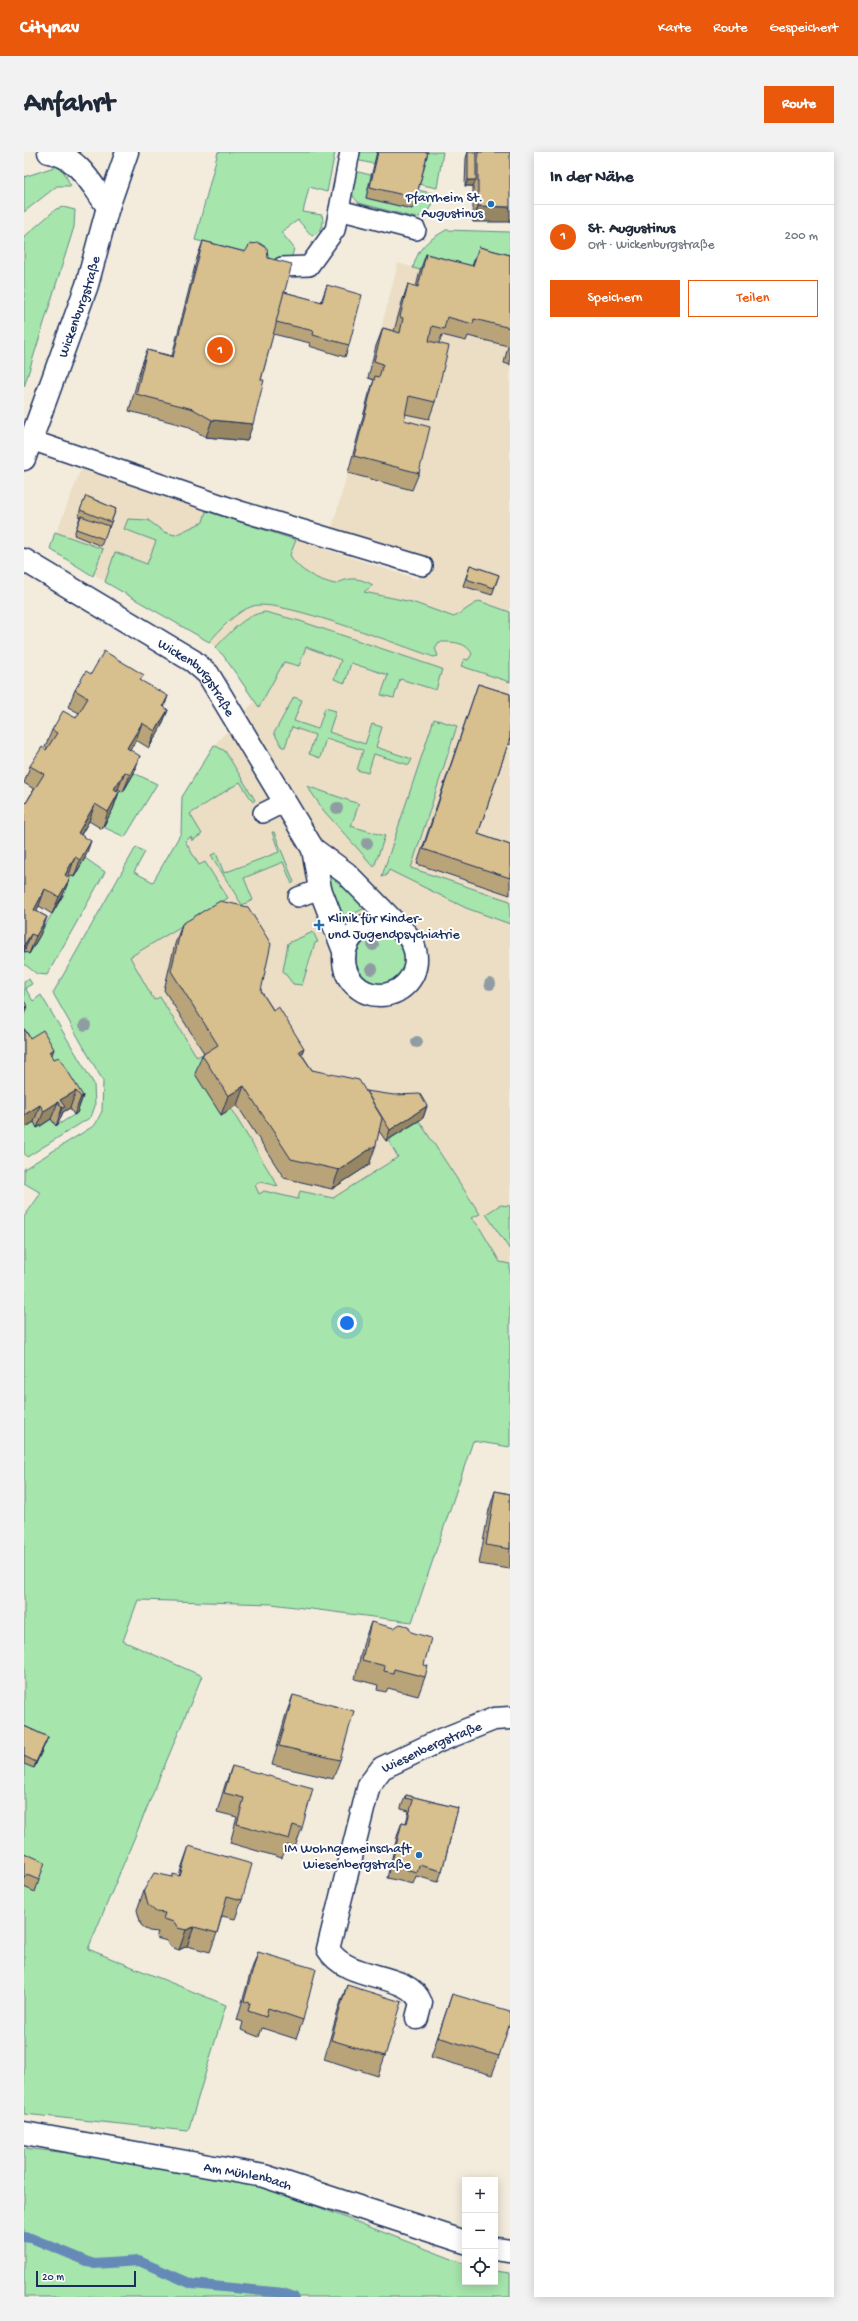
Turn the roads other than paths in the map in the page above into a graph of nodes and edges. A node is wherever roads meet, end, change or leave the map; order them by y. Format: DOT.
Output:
graph roads {
  1 [pos="49,152"];
  2 [pos="127,152"];
  3 [pos="350,152"];
  4 [pos="108,207"];
  5 [pos="339,210"];
  6 [pos="416,230"];
  7 [pos="282,267"];
  8 [pos="28,450"];
  9 [pos="24,560"];
  10 [pos="423,566"];
  11 [pos="285,802"];
  12 [pos="263,813"];
  13 [pos="313,849"];
  14 [pos="320,888"];
  15 [pos="298,897"];
  16 [pos="400,928"];
  17 [pos="344,951"];
  18 [pos="510,1718"];
  19 [pos="417,2018"];
  20 [pos="24,2132"];
  21 [pos="462,2241"];
  22 [pos="498,2249"];
  23 [pos="510,2251"];
  1 -- 4 [label="street"];
  2 -- 4 [label="street, Wickenburgstraße"];
  3 -- 5 [label="lane"];
  4 -- 8 [label="street, Wickenburgstraße"];
  5 -- 6 [label="lane"];
  5 -- 7 [label="lane"];
  8 -- 10 [label="lane"];
  9 -- 11 [label="street, Wickenburgstraße"];
  11 -- 12 [label="lane"];
  11 -- 13 [label="street, Wickenburgstraße"];
  13 -- 14 [label="street, Wickenburgstraße"];
  13 -- 16 [label="street, Wickenburgstraße"];
  14 -- 15 [label="lane"];
  14 -- 17 [label="street, Wickenburgstraße"];
  16 -- 17 [label="street"];
  16 -- 17 [label="street, Wickenburgstraße"];
  18 -- 19 [label="street, Wiesenbergstraße"];
  20 -- 21 [label="street, Am Mühlenbach"];
  22 -- 23 [label="street"];
}
